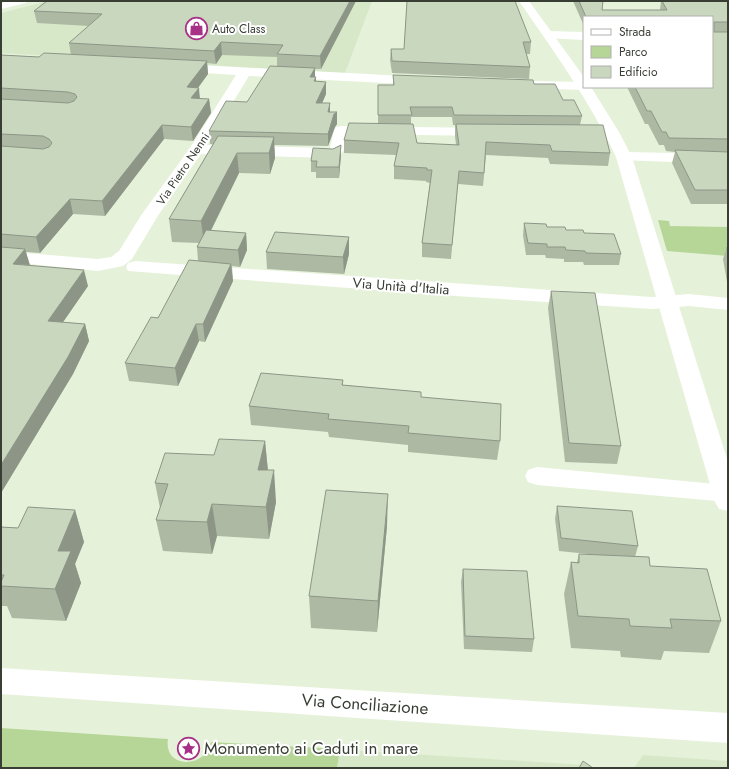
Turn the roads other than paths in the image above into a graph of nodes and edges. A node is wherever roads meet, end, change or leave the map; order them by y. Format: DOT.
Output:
graph roads {
  1 [pos="22,1"];
  2 [pos="524,1"];
  3 [pos="1,6"];
  4 [pos="550,35"];
  5 [pos="583,36"];
  6 [pos="166,67"];
  7 [pos="245,71"];
  8 [pos="438,81"];
  9 [pos="518,85"];
  10 [pos="583,85"];
  11 [pos="583,87"];
  12 [pos="584,88"];
  13 [pos="498,132"];
  14 [pos="197,149"];
  15 [pos="624,157"];
  16 [pos="728,159"];
  17 [pos="1,256"];
  18 [pos="135,267"];
  19 [pos="667,302"];
  20 [pos="728,304"];
  21 [pos="537,476"];
  22 [pos="727,498"];
  23 [pos="1,682"];
  24 [pos="728,728"];
  1 -- 3 [label="street"];
  2 -- 4 [label="street"];
  4 -- 5 [label="street"];
  4 -- 10 [label="street"];
  6 -- 7 [label="street"];
  7 -- 8 [label="street"];
  7 -- 14 [label="street, Via Pietro Nenni"];
  9 -- 11 [label="street"];
  12 -- 15 [label="street"];
  13 -- 14 [label="street"];
  14 -- 17 [label="street, Via Pietro Nenni"];
  15 -- 16 [label="street"];
  15 -- 19 [label="street"];
  18 -- 19 [label="street, Via Unità d'Italia"];
  19 -- 20 [label="street, Via Unità d'Italia"];
  19 -- 22 [label="street"];
  21 -- 22 [label="street"];
  23 -- 24 [label="street, Via Conciliazione"];
}
